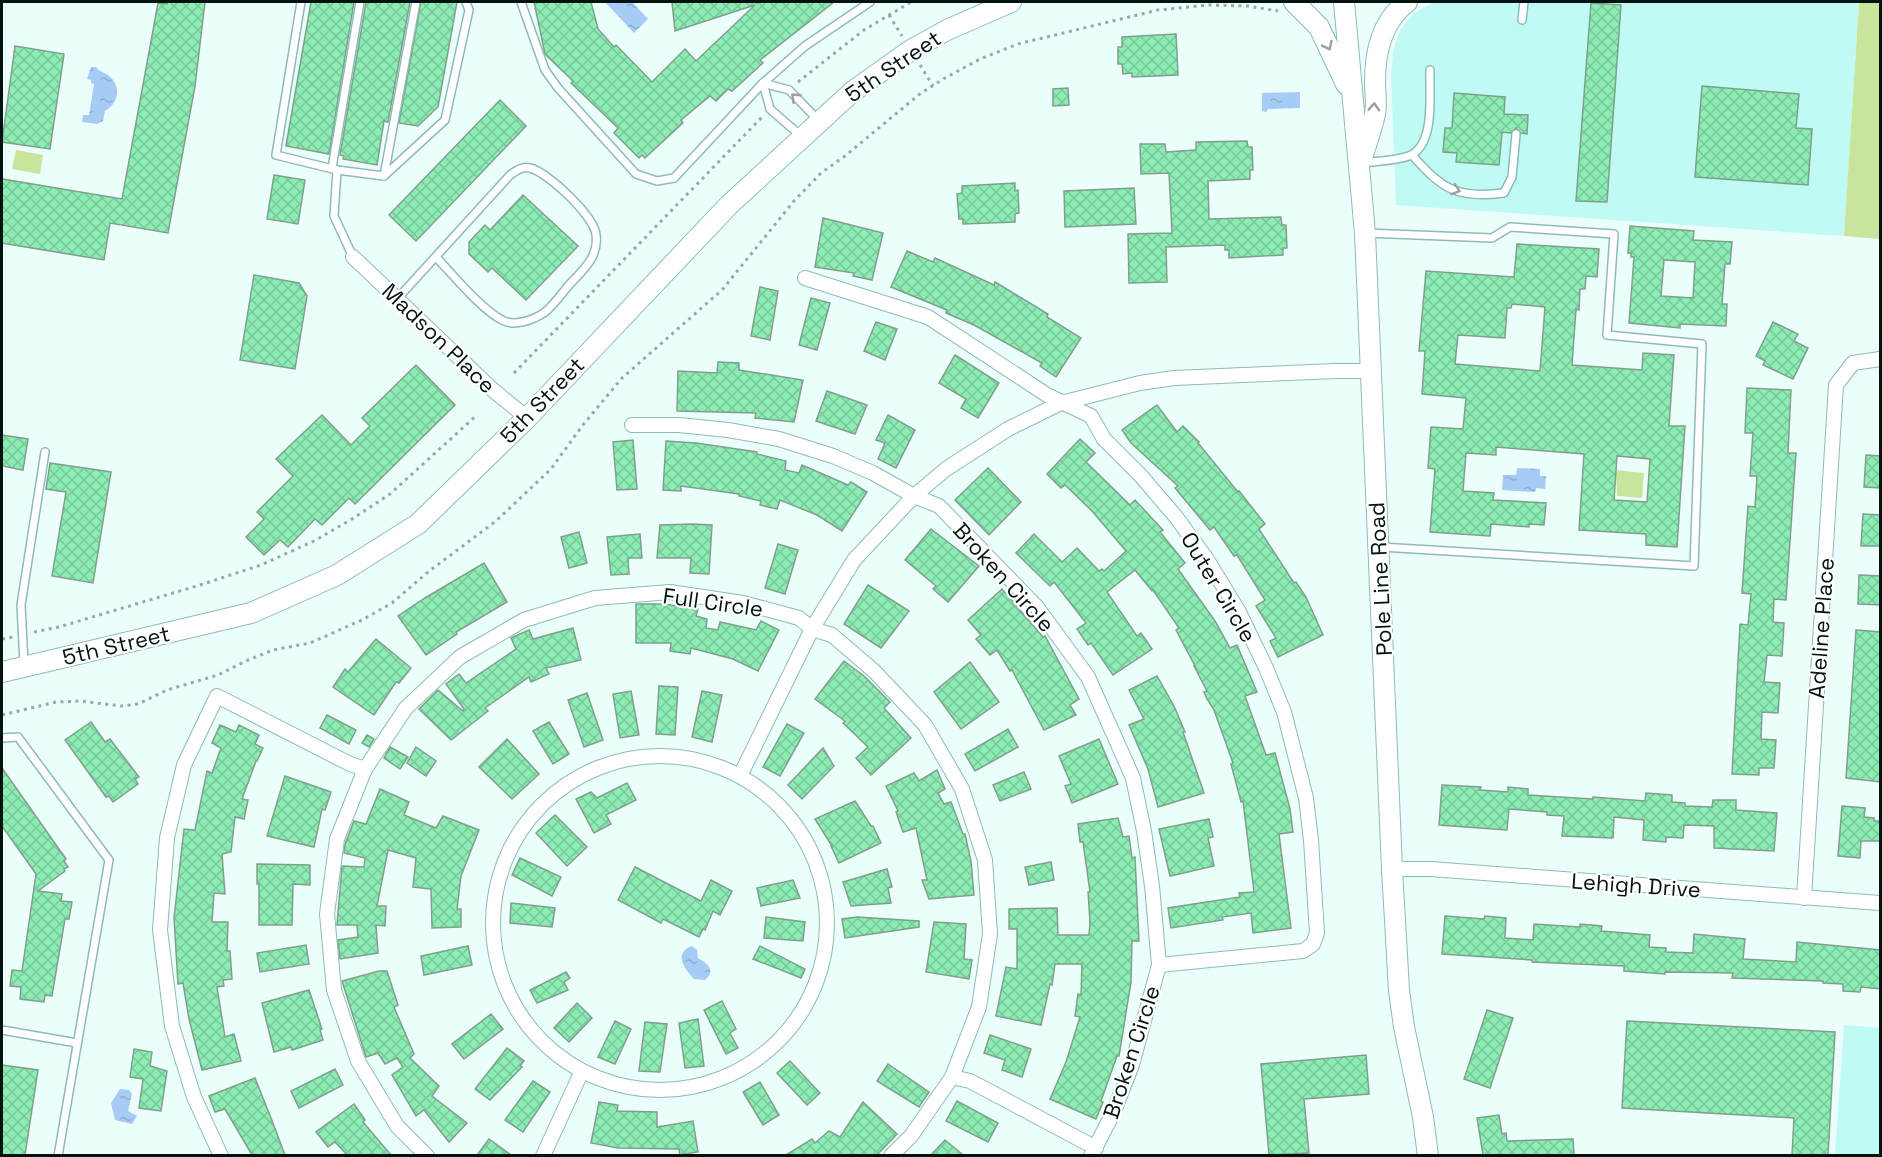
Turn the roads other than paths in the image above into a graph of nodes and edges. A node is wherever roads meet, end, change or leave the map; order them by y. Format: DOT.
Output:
graph roads {
  1 [pos="301,2"];
  2 [pos="360,2"];
  3 [pos="416,2"];
  4 [pos="466,2"];
  5 [pos="521,2"];
  6 [pos="870,2"];
  7 [pos="1011,2"];
  8 [pos="1344,2"];
  9 [pos="1407,2"];
  10 [pos="1524,2"];
  11 [pos="1290,7"];
  12 [pos="1522,20"];
  13 [pos="1430,70"];
  14 [pos="764,83"];
  15 [pos="1352,97"];
  16 [pos="820,121"];
  17 [pos="1516,134"];
  18 [pos="803,137"];
  19 [pos="1412,155"];
  20 [pos="1360,163"];
  21 [pos="334,169"];
  22 [pos="384,176"];
  23 [pos="1365,233"];
  24 [pos="353,257"];
  25 [pos="436,257"];
  26 [pos="805,278"];
  27 [pos="398,298"];
  28 [pos="1881,359"];
  29 [pos="1371,371"];
  30 [pos="1061,403"];
  31 [pos="527,418"];
  32 [pos="632,425"];
  33 [pos="45,452"];
  34 [pos="914,496"];
  35 [pos="1378,547"];
  36 [pos="812,629"];
  37 [pos="24,667"];
  38 [pos="2,672"];
  39 [pos="2,738"];
  40 [pos="365,769"];
  41 [pos="740,776"];
  42 [pos="1392,869"];
  43 [pos="1804,898"];
  44 [pos="1881,903"];
  45 [pos="1159,965"];
  46 [pos="2,1030"];
  47 [pos="77,1043"];
  48 [pos="582,1071"];
  49 [pos="952,1077"];
  50 [pos="1094,1151"];
  51 [pos="58,1155"];
  52 [pos="221,1155"];
  53 [pos="427,1155"];
  54 [pos="543,1155"];
  55 [pos="891,1155"];
  56 [pos="1428,1155"];
  1 -- 21 [label="lane"];
  2 -- 21 [label="lane"];
  3 -- 22 [label="lane"];
  4 -- 22 [label="lane"];
  5 -- 14 [label="lane"];
  6 -- 14 [label="lane"];
  7 -- 16 [label="main road, 5th Street"];
  8 -- 15 [label="main road, Pole Line Road"];
  20 -- 9 [label="main road, one-way"];
  10 -- 12 [label="lane"];
  11 -- 15 [label="main road, one-way"];
  13 -- 19 [label="lane"];
  16 -- 14 [label="lane, one-way"];
  14 -- 18 [label="lane"];
  15 -- 20 [label="main road, Pole Line Road"];
  16 -- 18 [label="main road, 5th Street"];
  19 -- 17 [label="lane, one-way"];
  18 -- 31 [label="main road, 5th Street"];
  19 -- 20 [label="lane"];
  20 -- 23 [label="main road, Pole Line Road"];
  21 -- 22 [label="lane"];
  21 -- 24 [label="lane"];
  23 -- 29 [label="main road, Pole Line Road"];
  23 -- 35 [label="lane"];
  24 -- 27 [label="street, Madson Place"];
  25 -- 25 [label="lane"];
  25 -- 27 [label="lane"];
  26 -- 30 [label="street, Outer Circle"];
  27 -- 31 [label="street, Madson Place"];
  28 -- 43 [label="street, Adeline Place"];
  29 -- 30 [label="street"];
  29 -- 35 [label="main road, Pole Line Road"];
  30 -- 34 [label="street"];
  30 -- 45 [label="street, Outer Circle"];
  31 -- 37 [label="main road, 5th Street"];
  32 -- 34 [label="street, Broken Circle"];
  33 -- 37 [label="lane"];
  34 -- 36 [label="street"];
  34 -- 45 [label="street, Broken Circle"];
  35 -- 42 [label="main road, Pole Line Road"];
  36 -- 40 [label="street, Full Circle"];
  36 -- 41 [label="street"];
  36 -- 49 [label="street, Full Circle"];
  37 -- 38 [label="main road, 5th Street"];
  39 -- 47 [label="lane"];
  40 -- 52 [label="street"];
  40 -- 53 [label="street, Full Circle"];
  41 -- 48 [label="street"];
  41 -- 48 [label="street"];
  42 -- 43 [label="street, Lehigh Drive"];
  42 -- 56 [label="main road, Pole Line Road"];
  43 -- 44 [label="street, Lehigh Drive"];
  45 -- 50 [label="street, Broken Circle"];
  46 -- 47 [label="lane"];
  47 -- 51 [label="lane"];
  48 -- 54 [label="street"];
  49 -- 50 [label="street"];
  49 -- 55 [label="street, Full Circle"];
}
